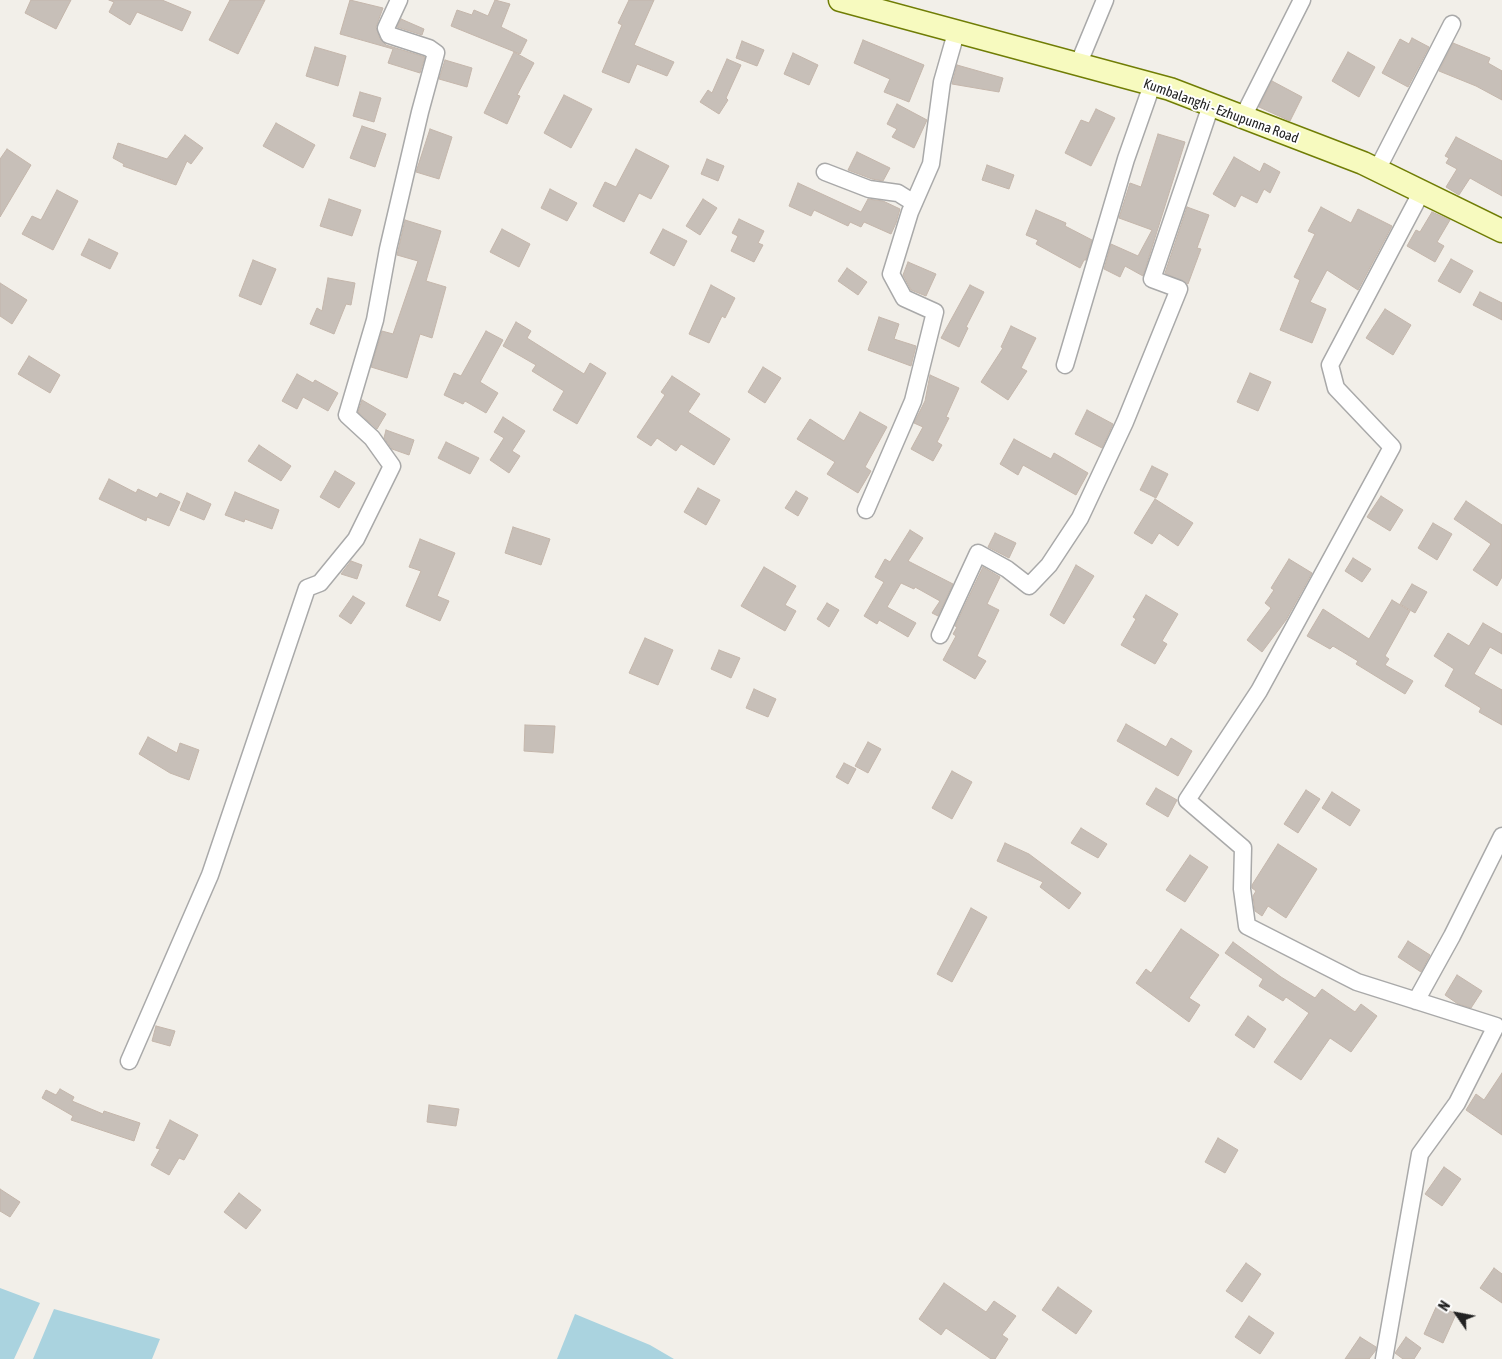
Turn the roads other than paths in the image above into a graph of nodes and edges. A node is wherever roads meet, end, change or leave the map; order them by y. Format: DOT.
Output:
graph roads {
  1 [pos="399,0"];
  2 [pos="840,0"];
  3 [pos="1105,0"];
  4 [pos="1302,0"];
  5 [pos="1452,24"];
  6 [pos="956,33"];
  7 [pos="1078,65"];
  8 [pos="1152,85"];
  9 [pos="1211,105"];
  10 [pos="1243,117"];
  11 [pos="1377,170"];
  12 [pos="825,172"];
  13 [pos="1422,191"];
  14 [pos="914,203"];
  15 [pos="1502,231"];
  16 [pos="1065,365"];
  17 [pos="866,510"];
  18 [pos="940,635"];
  19 [pos="1502,836"];
  20 [pos="1416,1001"];
  21 [pos="129,1061"];
  22 [pos="1384,1359"];
  1 -- 21 [label="street"];
  2 -- 6 [label="main road, Kumbalanghi - Ezhupunna Road"];
  3 -- 7 [label="street"];
  4 -- 10 [label="street"];
  5 -- 11 [label="street"];
  6 -- 7 [label="main road, Kumbalanghi - Ezhupunna Road"];
  6 -- 14 [label="street"];
  7 -- 8 [label="main road, Kumbalanghi - Ezhupunna Road"];
  8 -- 9 [label="main road, Kumbalanghi - Ezhupunna Road"];
  8 -- 16 [label="street"];
  9 -- 10 [label="main road, Kumbalanghi - Ezhupunna Road"];
  9 -- 18 [label="street"];
  10 -- 11 [label="main road, Kumbalanghi - Ezhupunna Road"];
  11 -- 13 [label="main road, Kumbalanghi - Ezhupunna Road"];
  12 -- 14 [label="street"];
  13 -- 15 [label="main road, Kumbalanghi - Ezhupunna Road"];
  13 -- 20 [label="street"];
  14 -- 17 [label="street"];
  19 -- 20 [label="street"];
  20 -- 22 [label="street"];
}
